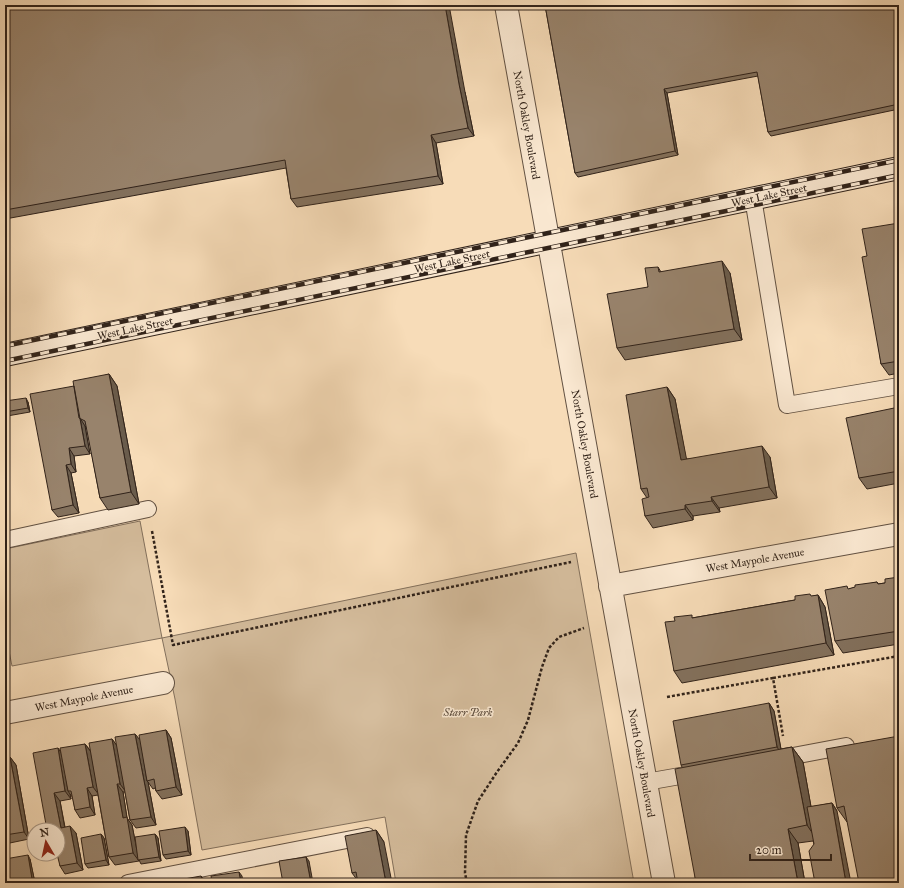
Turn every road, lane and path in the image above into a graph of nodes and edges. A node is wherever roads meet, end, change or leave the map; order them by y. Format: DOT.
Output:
graph roads {
  1 [pos="506,5"];
  2 [pos="899,168"];
  3 [pos="753,198"];
  4 [pos="549,241"];
  5 [pos="5,354"];
  6 [pos="899,386"];
  7 [pos="148,510"];
  8 [pos="899,534"];
  9 [pos="5,540"];
  10 [pos="571,562"];
  11 [pos="610,586"];
  12 [pos="584,628"];
  13 [pos="899,656"];
  14 [pos="773,678"];
  15 [pos="163,683"];
  16 [pos="667,697"];
  17 [pos="5,713"];
  18 [pos="864,743"];
  19 [pos="787,757"];
  20 [pos="764,761"];
  21 [pos="712,770"];
  22 [pos="646,782"];
  23 [pos="371,835"];
  24 [pos="128,883"];
  25 [pos="467,883"];
  26 [pos="664,883"];
  1 -- 4 [label="street, North Oakley Boulevard"];
  2 -- 3 [label="street, West Lake Street"];
  3 -- 4 [label="street, West Lake Street"];
  3 -- 6 [label="lane"];
  4 -- 5 [label="street, West Lake Street"];
  4 -- 11 [label="street, North Oakley Boulevard"];
  7 -- 9 [label="lane"];
  7 -- 10 [label="path"];
  8 -- 11 [label="street, West Maypole Avenue"];
  11 -- 22 [label="street, North Oakley Boulevard"];
  12 -- 25 [label="path"];
  13 -- 14 [label="path"];
  14 -- 16 [label="path"];
  14 -- 19 [label="path"];
  15 -- 17 [label="street, West Maypole Avenue"];
  18 -- 19 [label="lane"];
  19 -- 20 [label="lane"];
  21 -- 22 [label="lane"];
  22 -- 26 [label="street, North Oakley Boulevard"];
  23 -- 24 [label="lane"];
}
